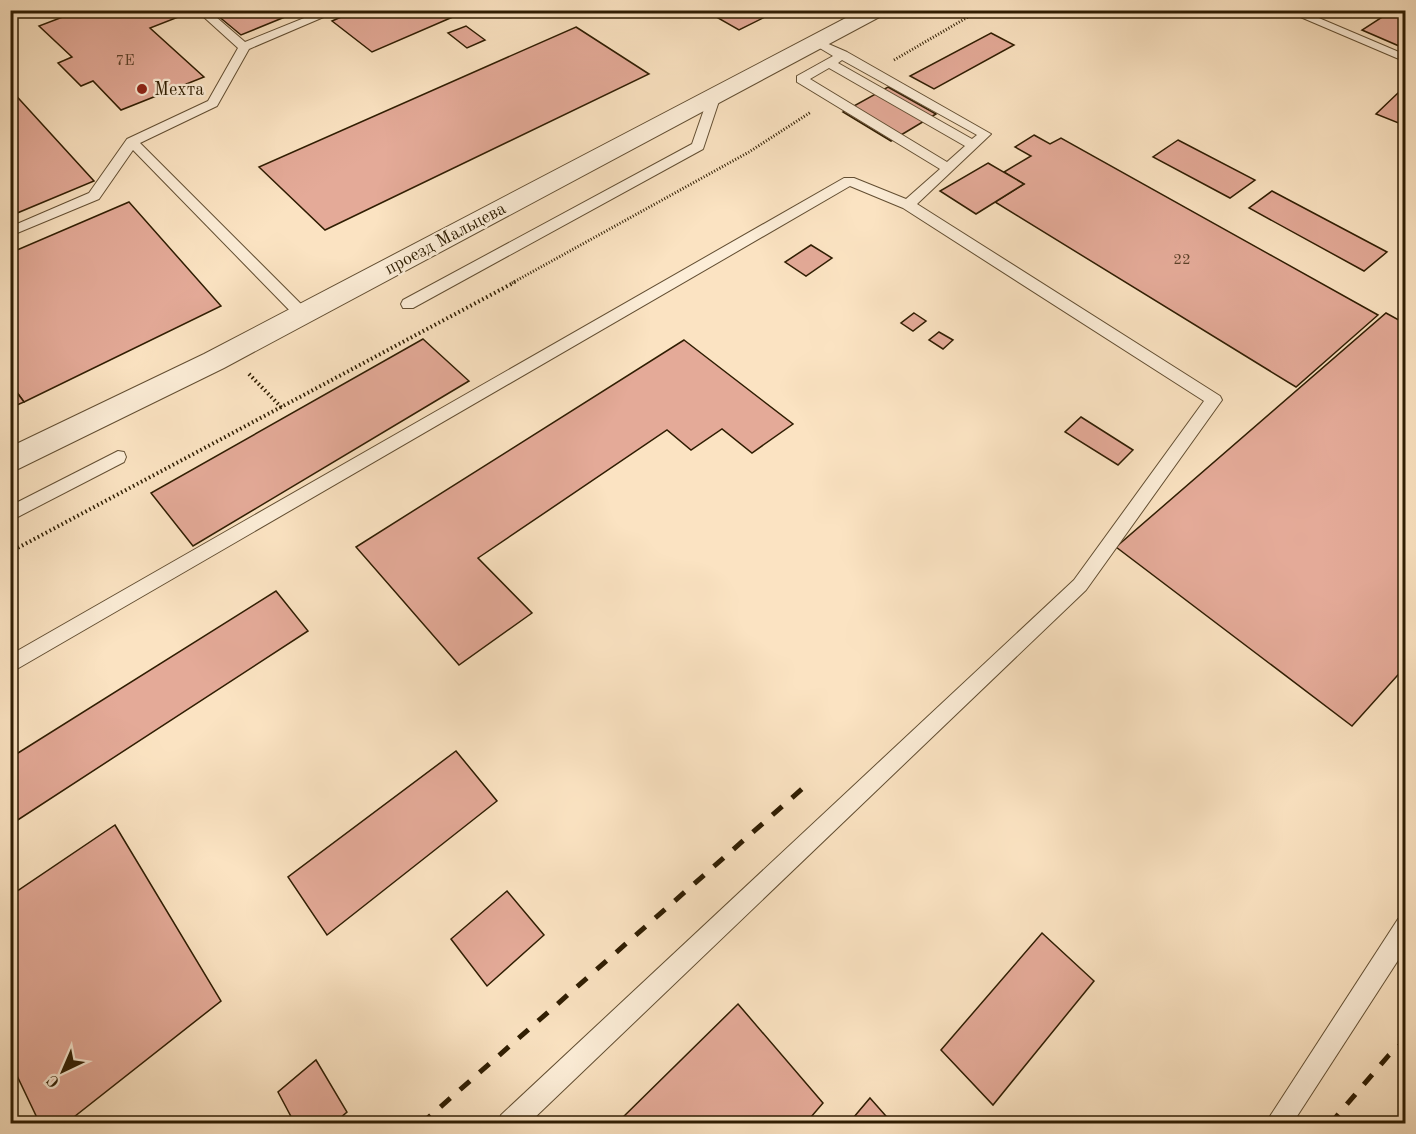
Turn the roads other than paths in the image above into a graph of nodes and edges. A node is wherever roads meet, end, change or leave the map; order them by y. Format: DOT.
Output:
graph roads {
  1 [pos="201,10"];
  2 [pos="335,10"];
  3 [pos="878,10"];
  4 [pos="1289,10"];
  5 [pos="1319,10"];
  6 [pos="1307,18"];
  7 [pos="244,47"];
  8 [pos="830,53"];
  9 [pos="1406,59"];
  10 [pos="715,94"];
  11 [pos="132,142"];
  12 [pos="973,146"];
  13 [pos="948,168"];
  14 [pos="908,205"];
  15 [pos="10,232"];
  16 [pos="408,304"];
  17 [pos="302,314"];
  18 [pos="118,458"];
  19 [pos="10,461"];
  20 [pos="10,514"];
  21 [pos="10,665"];
  22 [pos="1406,927"];
  23 [pos="510,1124"];
  24 [pos="1277,1124"];
  1 -- 7 [label="lane"];
  2 -- 7 [label="lane"];
  3 -- 8 [label="street, проезд Мальцева"];
  4 -- 6 [label="lane"];
  5 -- 6 [label="lane"];
  6 -- 9 [label="lane"];
  7 -- 11 [label="lane"];
  8 -- 10 [label="street, проезд Мальцева"];
  8 -- 12 [label="lane"];
  8 -- 12 [label="lane"];
  8 -- 13 [label="lane"];
  10 -- 16 [label="lane"];
  10 -- 17 [label="street, проезд Мальцева"];
  11 -- 15 [label="lane"];
  11 -- 17 [label="lane"];
  12 -- 13 [label="lane"];
  13 -- 14 [label="lane"];
  14 -- 21 [label="lane"];
  14 -- 23 [label="lane"];
  17 -- 19 [label="street, проезд Мальцева"];
  18 -- 20 [label="lane"];
  22 -- 24 [label="lane"];
}
